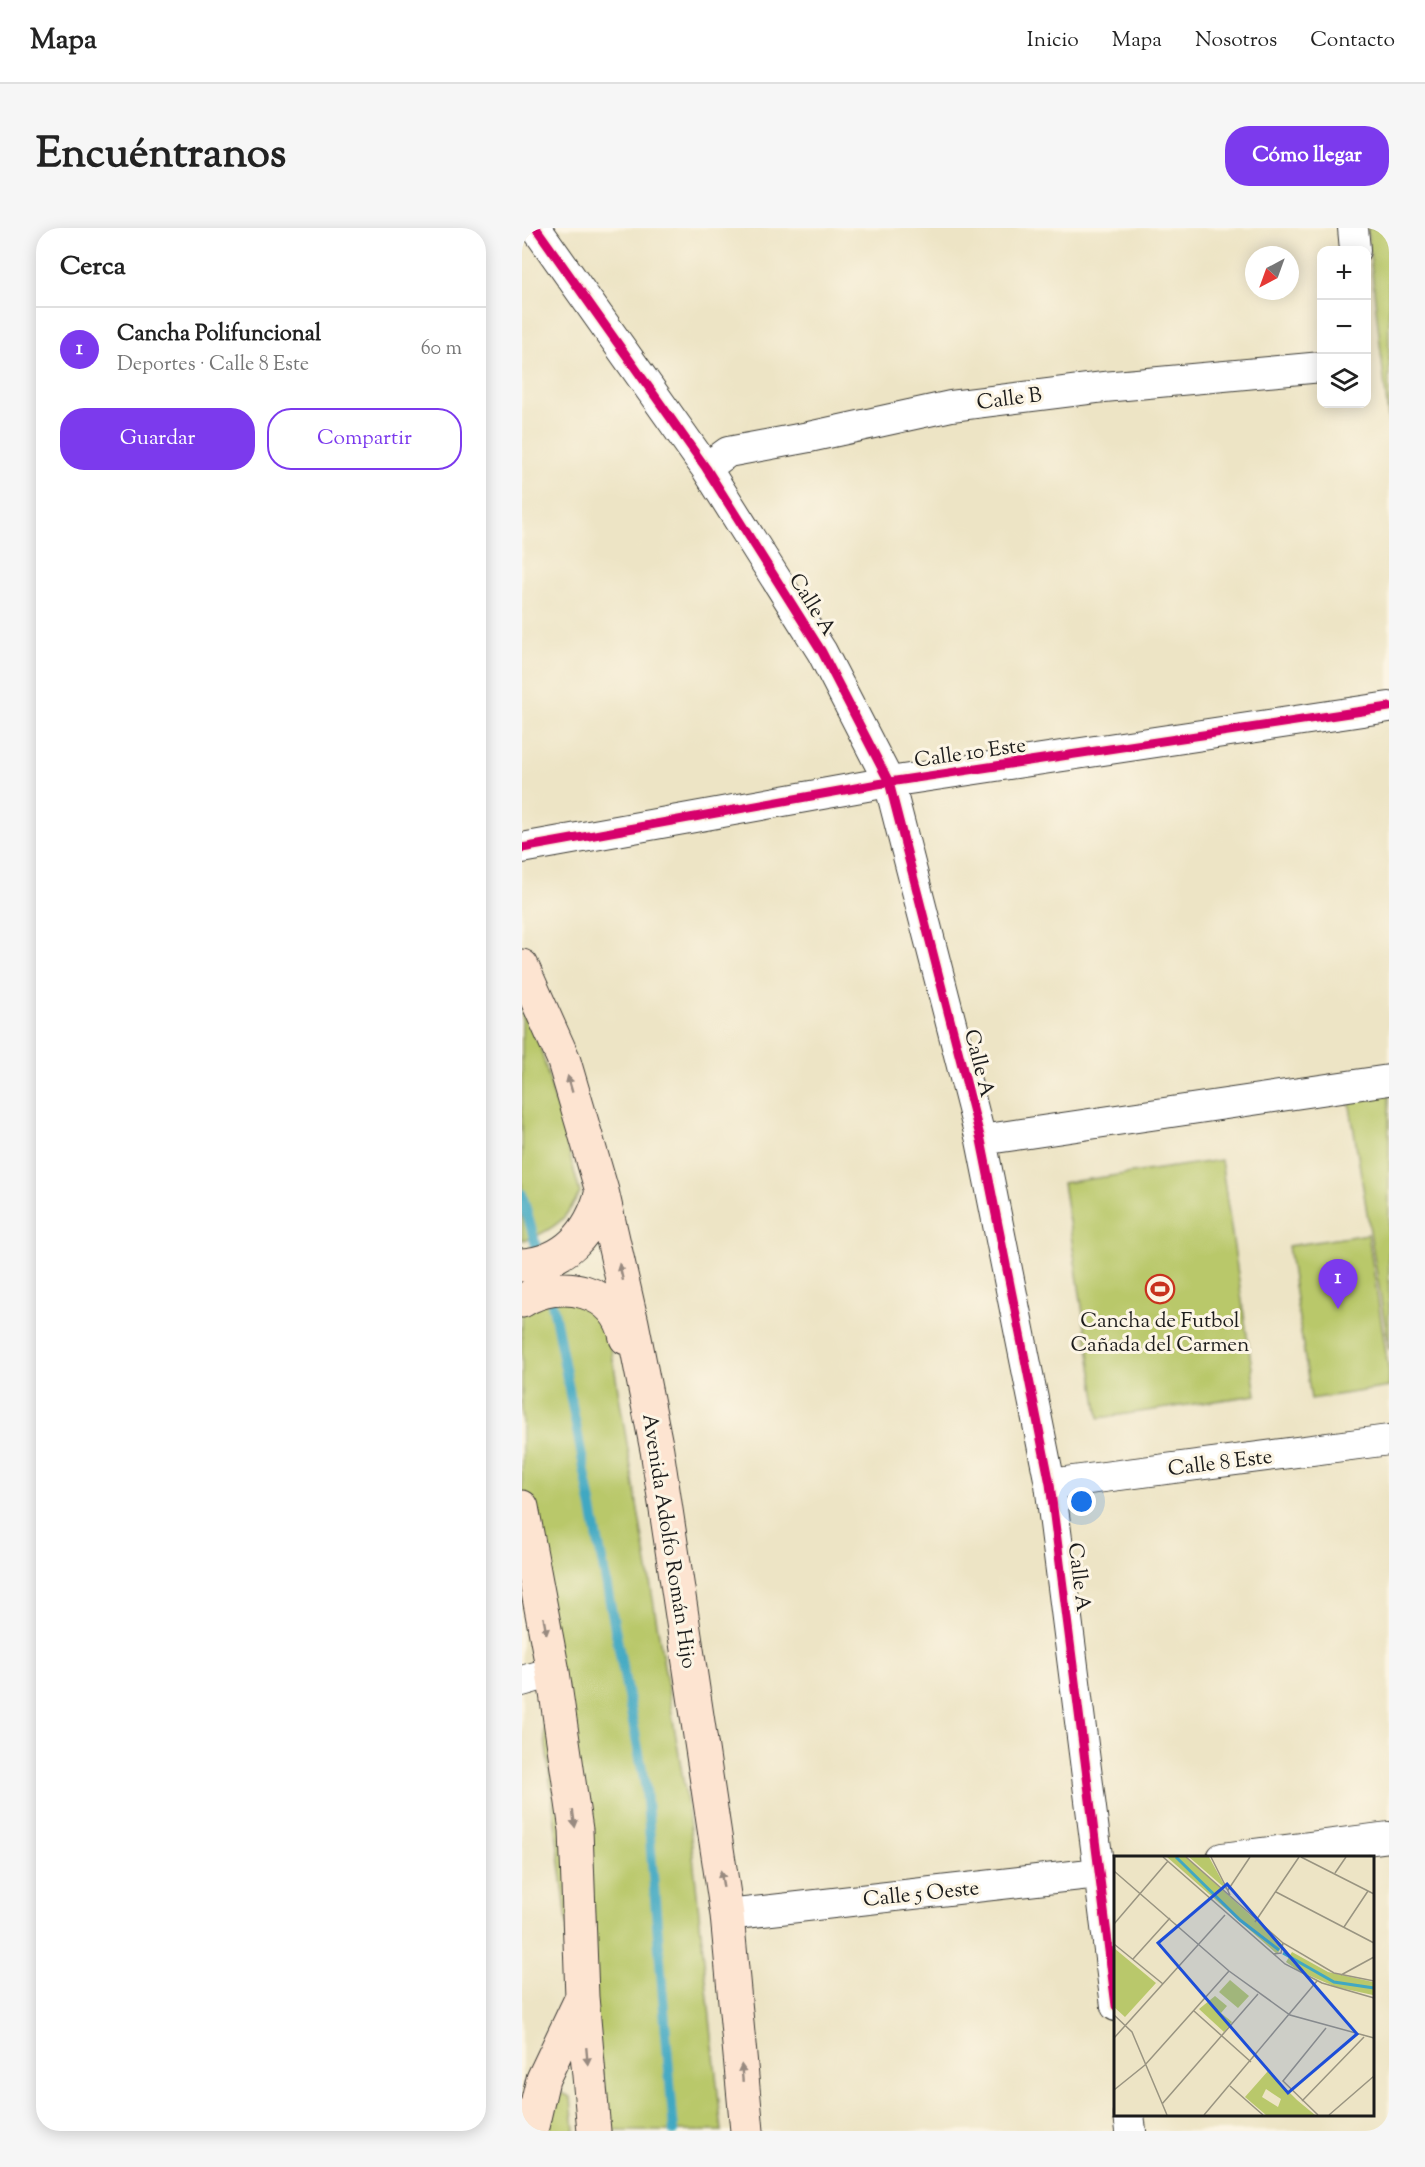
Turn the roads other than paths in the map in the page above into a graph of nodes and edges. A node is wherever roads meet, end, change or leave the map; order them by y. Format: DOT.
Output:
graph roads {
  1 [pos="536,228"];
  2 [pos="1353,228"];
  3 [pos="1355,246"];
  4 [pos="1317,367"];
  5 [pos="706,468"];
  6 [pos="1389,707"];
  7 [pos="889,782"];
  8 [pos="522,848"];
  9 [pos="522,966"];
  10 [pos="1389,1080"];
  11 [pos="981,1140"];
  12 [pos="598,1204"];
  13 [pos="522,1265"];
  14 [pos="522,1301"];
  15 [pos="1389,1440"];
  16 [pos="657,1450"];
  17 [pos="1050,1484"];
  18 [pos="522,1507"];
  19 [pos="553,1672"];
  20 [pos="522,1681"];
  21 [pos="1389,1837"];
  22 [pos="1238,1856"];
  23 [pos="1108,1872"];
  24 [pos="727,1915"];
  25 [pos="1114,1972"];
  26 [pos="582,1997"];
  27 [pos="532,2082"];
  28 [pos="1129,2116"];
  29 [pos="531,2131"];
  30 [pos="594,2131"];
  31 [pos="747,2131"];
  32 [pos="1131,2131"];
  1 -- 5 [label="street, Calle A"];
  2 -- 3 [label="street"];
  4 -- 5 [label="street, Calle B"];
  5 -- 7 [label="street, Calle A"];
  6 -- 7 [label="street, Calle 10 Este"];
  7 -- 8 [label="street, Calle 10 Este"];
  7 -- 11 [label="street, Calle A"];
  12 -- 9 [label="main road, Avenida Adolfo Román Hijo, one-way"];
  10 -- 11 [label="street"];
  11 -- 17 [label="street, Calle A"];
  12 -- 13 [label="main road"];
  16 -- 12 [label="main road, Avenida Adolfo Román Hijo, one-way"];
  14 -- 16 [label="main road"];
  15 -- 17 [label="street, Calle 8 Este"];
  24 -- 16 [label="main road, Avenida Adolfo Román Hijo, one-way"];
  17 -- 23 [label="street, Calle A"];
  18 -- 19 [label="main road, one-way"];
  19 -- 20 [label="street"];
  19 -- 26 [label="main road, one-way"];
  21 -- 22 [label="street"];
  23 -- 24 [label="street, Calle 5 Oeste"];
  23 -- 25 [label="street, Calle A"];
  31 -- 24 [label="main road, Avenida Adolfo Román Hijo, one-way"];
  26 -- 27 [label="main road"];
  26 -- 30 [label="main road, one-way"];
  27 -- 29 [label="main road"];
  28 -- 32 [label="street"];
}
